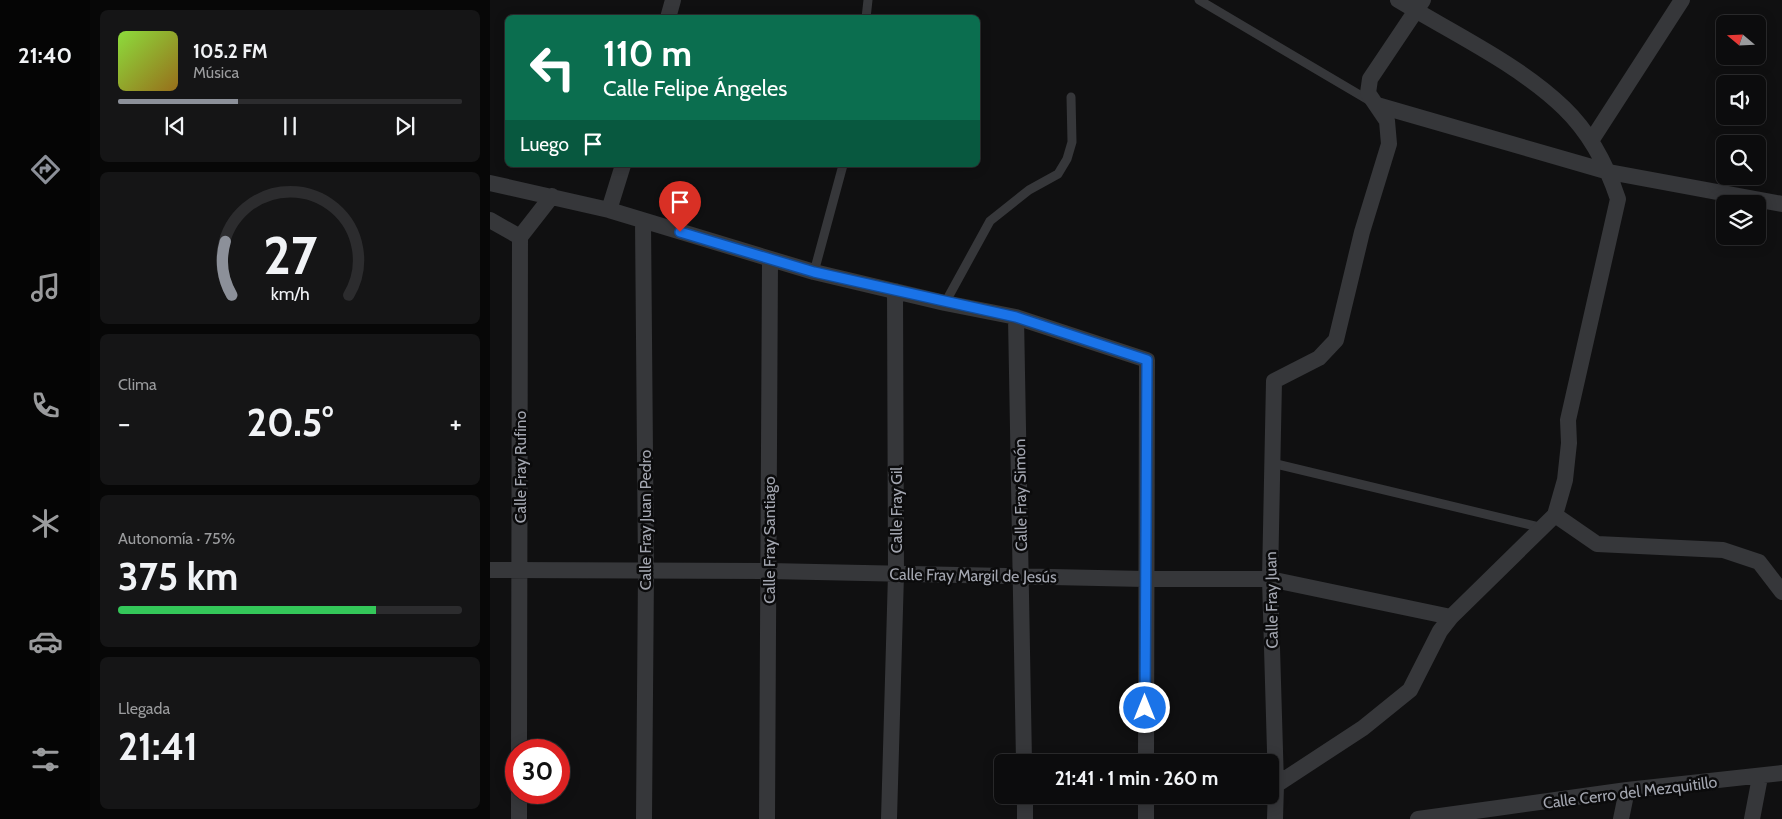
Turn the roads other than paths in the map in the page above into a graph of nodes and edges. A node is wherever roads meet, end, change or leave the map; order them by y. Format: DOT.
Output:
graph roads {
  1 [pos="673,0"];
  2 [pos="868,0"];
  3 [pos="1199,0"];
  4 [pos="1398,0"];
  5 [pos="1682,0"];
  6 [pos="1419,6"];
  7 [pos="669,15"];
  8 [pos="866,15"];
  9 [pos="1071,97"];
  10 [pos="1377,105"];
  11 [pos="1591,141"];
  12 [pos="622,167"];
  13 [pos="842,167"];
  14 [pos="1609,172"];
  15 [pos="490,182"];
  16 [pos="552,196"];
  17 [pos="1782,204"];
  18 [pos="609,210"];
  19 [pos="490,220"];
  20 [pos="643,221"];
  21 [pos="520,237"];
  22 [pos="770,260"];
  23 [pos="814,272"];
  24 [pos="895,291"];
  25 [pos="945,303"];
  26 [pos="1016,317"];
  27 [pos="1272,463"];
  28 [pos="1555,515"];
  29 [pos="1543,528"];
  30 [pos="490,570"];
  31 [pos="520,570"];
  32 [pos="646,571"];
  33 [pos="769,571"];
  34 [pos="896,574"];
  35 [pos="1022,576"];
  36 [pos="1145,579"];
  37 [pos="1270,579"];
  38 [pos="1782,592"];
  39 [pos="1451,617"];
  40 [pos="520,739"];
  41 [pos="1024,754"];
  42 [pos="1146,754"];
  43 [pos="1275,754"];
  44 [pos="1782,773"];
  45 [pos="1760,777"];
  46 [pos="1279,783"];
  47 [pos="1627,790"];
  48 [pos="519,804"];
  49 [pos="1024,804"];
  50 [pos="1146,804"];
  51 [pos="1275,804"];
  52 [pos="1484,815"];
  53 [pos="519,819"];
  54 [pos="644,819"];
  55 [pos="767,819"];
  56 [pos="889,819"];
  57 [pos="1025,819"];
  58 [pos="1146,819"];
  59 [pos="1275,819"];
  60 [pos="1418,819"];
  61 [pos="1621,819"];
  62 [pos="1752,819"];
  1 -- 7 [label="street"];
  2 -- 8 [label="lane"];
  3 -- 10 [label="lane"];
  4 -- 6 [label="street"];
  5 -- 11 [label="street"];
  6 -- 10 [label="street"];
  6 -- 11 [label="street"];
  9 -- 25 [label="lane"];
  10 -- 14 [label="street"];
  10 -- 27 [label="street, Calle Fray Juan"];
  11 -- 14 [label="street"];
  12 -- 18 [label="street"];
  13 -- 23 [label="lane"];
  14 -- 17 [label="street"];
  14 -- 28 [label="street"];
  15 -- 16 [label="street"];
  16 -- 18 [label="street"];
  16 -- 21 [label="street"];
  18 -- 20 [label="street"];
  19 -- 21 [label="street"];
  20 -- 22 [label="street"];
  20 -- 32 [label="street, Calle Fray Juan Pedro"];
  21 -- 31 [label="street, Calle Fray Rufino"];
  22 -- 23 [label="street"];
  22 -- 33 [label="street, Calle Fray Santiago"];
  23 -- 24 [label="street"];
  24 -- 25 [label="street"];
  24 -- 34 [label="street, Calle Fray Gil"];
  25 -- 26 [label="street"];
  26 -- 35 [label="street, Calle Fray Simón"];
  26 -- 36 [label="street"];
  27 -- 29 [label="lane"];
  27 -- 37 [label="street, Calle Fray Juan"];
  28 -- 29 [label="street"];
  28 -- 38 [label="street"];
  29 -- 39 [label="street"];
  30 -- 31 [label="street, Calle Fray Margil de Jesús"];
  31 -- 32 [label="street, Calle Fray Margil de Jesús"];
  31 -- 40 [label="street, Calle Fray Rufino"];
  32 -- 33 [label="street, Calle Fray Margil de Jesús"];
  32 -- 54 [label="street, Calle Fray Juan Pedro"];
  33 -- 34 [label="street, Calle Fray Margil de Jesús"];
  33 -- 55 [label="street, Calle Fray Santiago"];
  34 -- 35 [label="street, Calle Fray Margil de Jesús"];
  34 -- 56 [label="street, Calle Fray Gil"];
  35 -- 36 [label="street, Calle Fray Margil de Jesús"];
  35 -- 41 [label="street, Calle Fray Simón"];
  36 -- 37 [label="street, Calle Fray Margil de Jesús"];
  36 -- 42 [label="street"];
  37 -- 39 [label="street, Calle Fray Margil de Jesús"];
  37 -- 43 [label="street, Calle Fray Juan"];
  39 -- 46 [label="street"];
  44 -- 45 [label="street, Calle Cerro del Mezquitillo"];
  45 -- 47 [label="street, Calle Cerro del Mezquitillo"];
  45 -- 62 [label="street"];
  47 -- 52 [label="street, Calle Cerro del Mezquitillo"];
  47 -- 61 [label="street"];
  48 -- 53 [label="street"];
  49 -- 57 [label="street"];
  50 -- 58 [label="street"];
  51 -- 59 [label="street, Calle Fray Juan"];
  52 -- 60 [label="street, Calle Cerro del Mezquitillo"];
}
